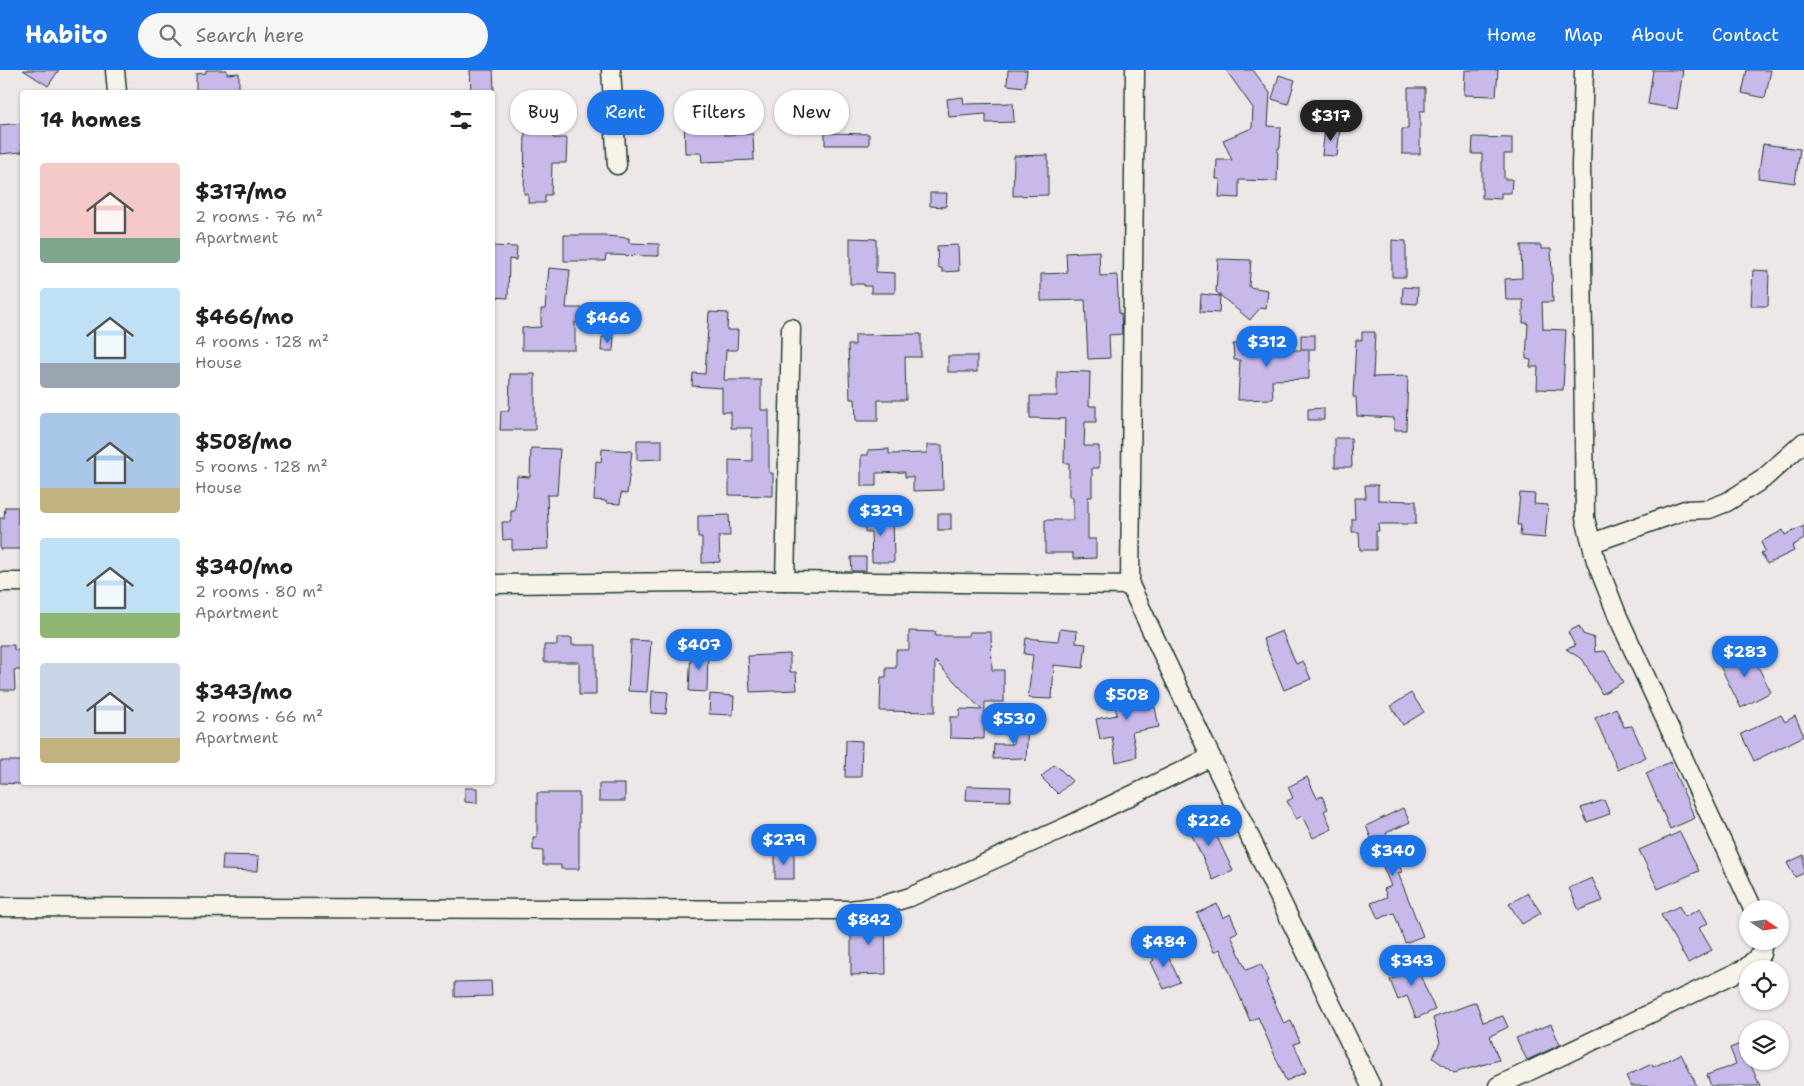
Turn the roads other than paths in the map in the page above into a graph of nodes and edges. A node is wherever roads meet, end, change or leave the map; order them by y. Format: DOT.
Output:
graph roads {
  1 [pos="116,70"];
  2 [pos="611,70"];
  3 [pos="1135,70"];
  4 [pos="1584,70"];
  5 [pos="117,90"];
  6 [pos="617,165"];
  7 [pos="791,328"];
  8 [pos="1804,442"];
  9 [pos="1592,543"];
  10 [pos="785,581"];
  11 [pos="0,582"];
  12 [pos="20,582"];
  13 [pos="495,584"];
  14 [pos="1130,585"];
  15 [pos="1211,757"];
  16 [pos="1749,900"];
  17 [pos="0,907"];
  18 [pos="1762,950"];
  19 [pos="1371,1086"];
  20 [pos="1498,1086"];
  1 -- 5 [label="street"];
  2 -- 6 [label="street"];
  3 -- 14 [label="street"];
  4 -- 9 [label="street"];
  7 -- 10 [label="street"];
  8 -- 9 [label="street"];
  9 -- 16 [label="street"];
  10 -- 13 [label="street"];
  10 -- 14 [label="street"];
  11 -- 12 [label="street"];
  14 -- 15 [label="street"];
  15 -- 17 [label="street"];
  15 -- 19 [label="street"];
  18 -- 20 [label="street"];
}
